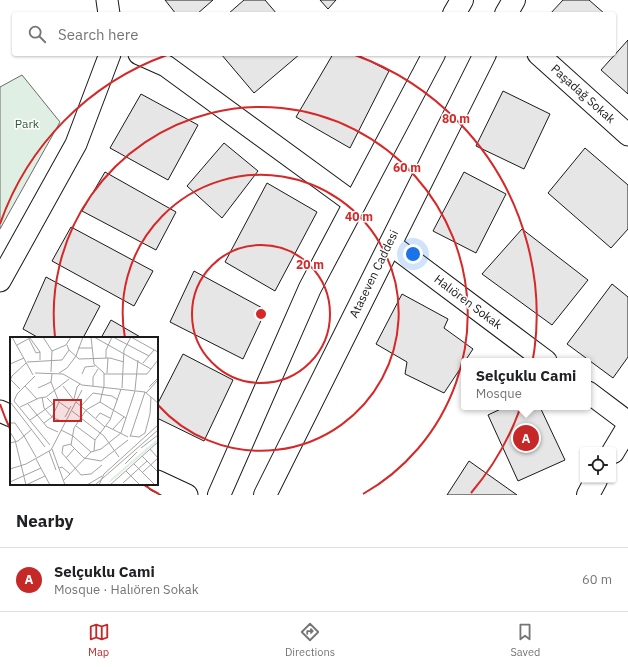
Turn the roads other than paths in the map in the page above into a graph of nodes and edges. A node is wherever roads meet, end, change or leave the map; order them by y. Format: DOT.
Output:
graph roads {
  1 [pos="107,0"];
  2 [pos="462,0"];
  3 [pos="514,0"];
  4 [pos="109,12"];
  5 [pos="455,12"];
  6 [pos="507,12"];
  7 [pos="109,56"];
  8 [pos="144,56"];
  9 [pos="433,56"];
  10 [pos="484,56"];
  11 [pos="540,56"];
  12 [pos="628,135"];
  13 [pos="355,204"];
  14 [pos="390,244"];
  15 [pos="0,281"];
  16 [pos="542,358"];
  17 [pos="591,394"];
  18 [pos="0,411"];
  19 [pos="10,416"];
  20 [pos="628,422"];
  21 [pos="628,426"];
  22 [pos="616,447"];
  23 [pos="158,481"];
  24 [pos="594,483"];
  25 [pos="187,495"];
  26 [pos="219,495"];
  27 [pos="265,495"];
  28 [pos="588,495"];
  1 -- 4 [label="street"];
  2 -- 5 [label="main road"];
  3 -- 6 [label="main road"];
  7 -- 15 [label="street"];
  8 -- 13 [label="street"];
  9 -- 13 [label="main road"];
  10 -- 14 [label="main road, Ataseven Caddesi"];
  11 -- 12 [label="street, Paşadağ Sokak"];
  13 -- 26 [label="main road"];
  14 -- 16 [label="street, Halıören Sokak"];
  14 -- 27 [label="main road, Ataseven Caddesi"];
  17 -- 20 [label="street"];
  18 -- 19 [label="street"];
  21 -- 22 [label="main road"];
  23 -- 25 [label="street"];
  24 -- 28 [label="main road"];
}
